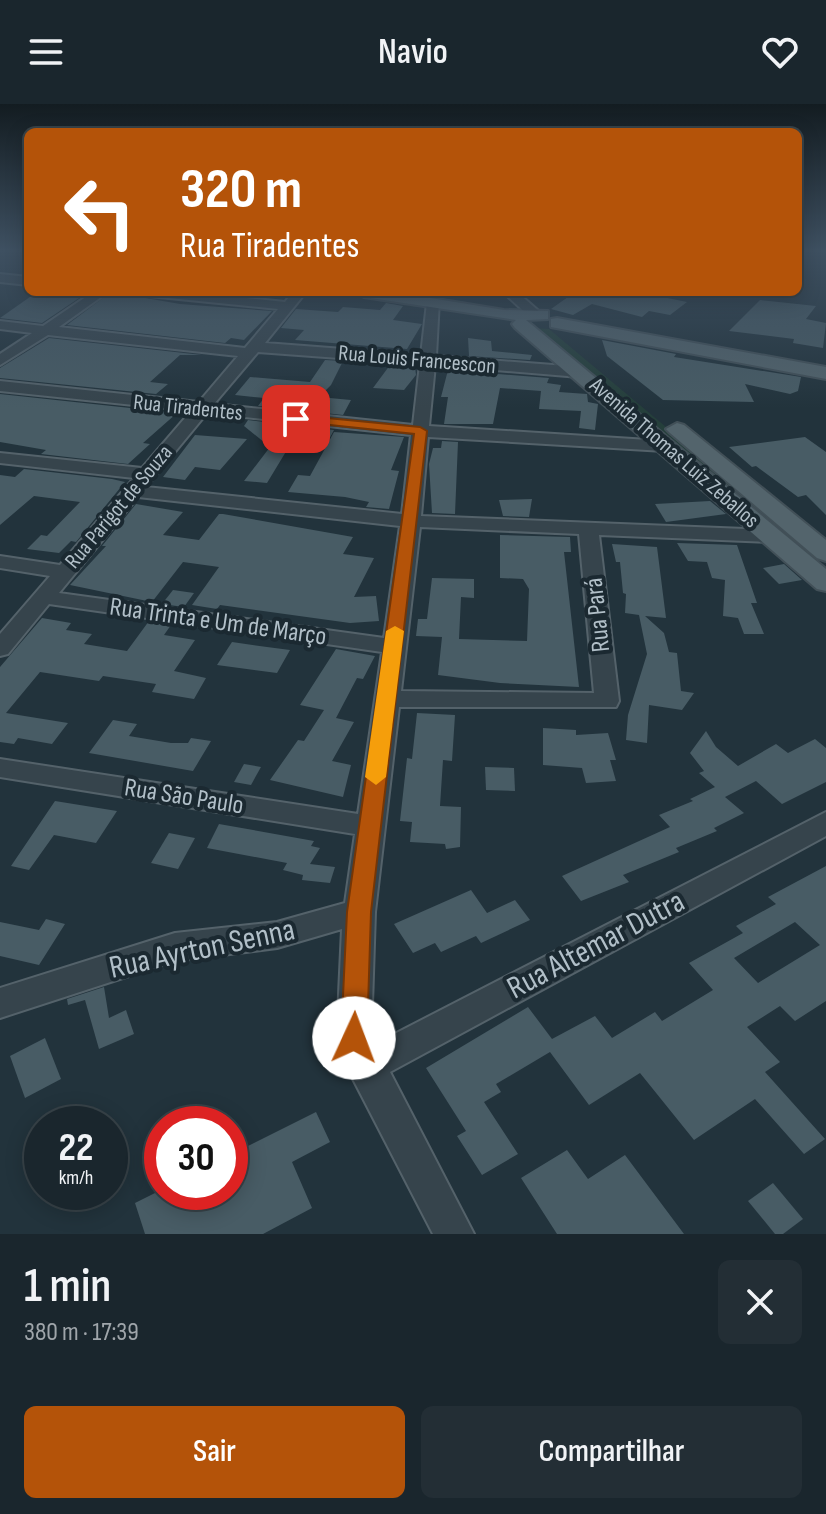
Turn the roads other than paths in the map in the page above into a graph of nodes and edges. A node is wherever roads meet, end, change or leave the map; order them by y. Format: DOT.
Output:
graph roads {
  1 [pos="86,303"];
  2 [pos="291,303"];
  3 [pos="434,303"];
  4 [pos="514,303"];
  5 [pos="520,317"];
  6 [pos="556,324"];
  7 [pos="0,325"];
  8 [pos="47,329"];
  9 [pos="252,350"];
  10 [pos="0,361"];
  11 [pos="427,361"];
  12 [pos="579,372"];
  13 [pos="826,373"];
  14 [pos="0,386"];
  15 [pos="203,410"];
  16 [pos="420,431"];
  17 [pos="664,446"];
  18 [pos="0,458"];
  19 [pos="146,474"];
  20 [pos="134,491"];
  21 [pos="765,503"];
  22 [pos="735,506"];
  23 [pos="411,521"];
  24 [pos="588,529"];
  25 [pos="770,536"];
  26 [pos="826,553"];
  27 [pos="0,562"];
  28 [pos="66,572"];
  29 [pos="826,583"];
  30 [pos="43,597"];
  31 [pos="393,646"];
  32 [pos="0,649"];
  33 [pos="387,699"];
  34 [pos="0,768"];
  35 [pos="826,823"];
  36 [pos="369,826"];
  37 [pos="359,912"];
  38 [pos="0,1003"];
  39 [pos="366,1067"];
  40 [pos="454,1234"];
  1 -- 8 [label="street"];
  2 -- 9 [label="street, Rua Parigot de Souza"];
  3 -- 5 [label="main road"];
  3 -- 11 [label="street"];
  4 -- 5 [label="street"];
  5 -- 6 [label="main road"];
  5 -- 12 [label="main road, Avenida Thomas Luiz Zeballos"];
  6 -- 13 [label="main road"];
  6 -- 21 [label="main road, Avenida Thomas Luiz Zeballos"];
  7 -- 8 [label="street, Rua Louis Francescon"];
  8 -- 9 [label="street, Rua Louis Francescon"];
  8 -- 10 [label="street"];
  9 -- 11 [label="street, Rua Louis Francescon"];
  9 -- 15 [label="street, Rua Parigot de Souza"];
  11 -- 12 [label="street, Rua Louis Francescon"];
  11 -- 16 [label="street"];
  12 -- 17 [label="main road, Avenida Thomas Luiz Zeballos"];
  14 -- 15 [label="street, Rua Tiradentes"];
  15 -- 16 [label="street, Rua Tiradentes"];
  15 -- 19 [label="street, Rua Parigot de Souza"];
  16 -- 17 [label="street, Rua Tiradentes"];
  16 -- 23 [label="street"];
  17 -- 22 [label="main road, Avenida Thomas Luiz Zeballos"];
  18 -- 19 [label="street"];
  19 -- 20 [label="street, Rua Parigot de Souza"];
  20 -- 23 [label="street"];
  20 -- 28 [label="street, Rua Parigot de Souza"];
  21 -- 22 [label="main road"];
  21 -- 26 [label="main road, Avenida Thomas Luiz Zeballos"];
  22 -- 25 [label="main road, Avenida Thomas Luiz Zeballos"];
  23 -- 24 [label="street"];
  23 -- 31 [label="street"];
  24 -- 25 [label="street"];
  24 -- 33 [label="street, Rua Pará"];
  25 -- 29 [label="main road, Avenida Thomas Luiz Zeballos"];
  27 -- 28 [label="street"];
  28 -- 30 [label="street, Rua Parigot de Souza"];
  30 -- 31 [label="street, Rua Trinta e Um de Março"];
  30 -- 32 [label="street, Rua Parigot de Souza"];
  31 -- 33 [label="street"];
  33 -- 36 [label="street"];
  34 -- 36 [label="street, Rua São Paulo"];
  35 -- 39 [label="street, Rua Altemar Dutra"];
  36 -- 37 [label="street"];
  37 -- 38 [label="street, Rua Ayrton Senna"];
  37 -- 39 [label="street"];
  39 -- 40 [label="street"];
}
